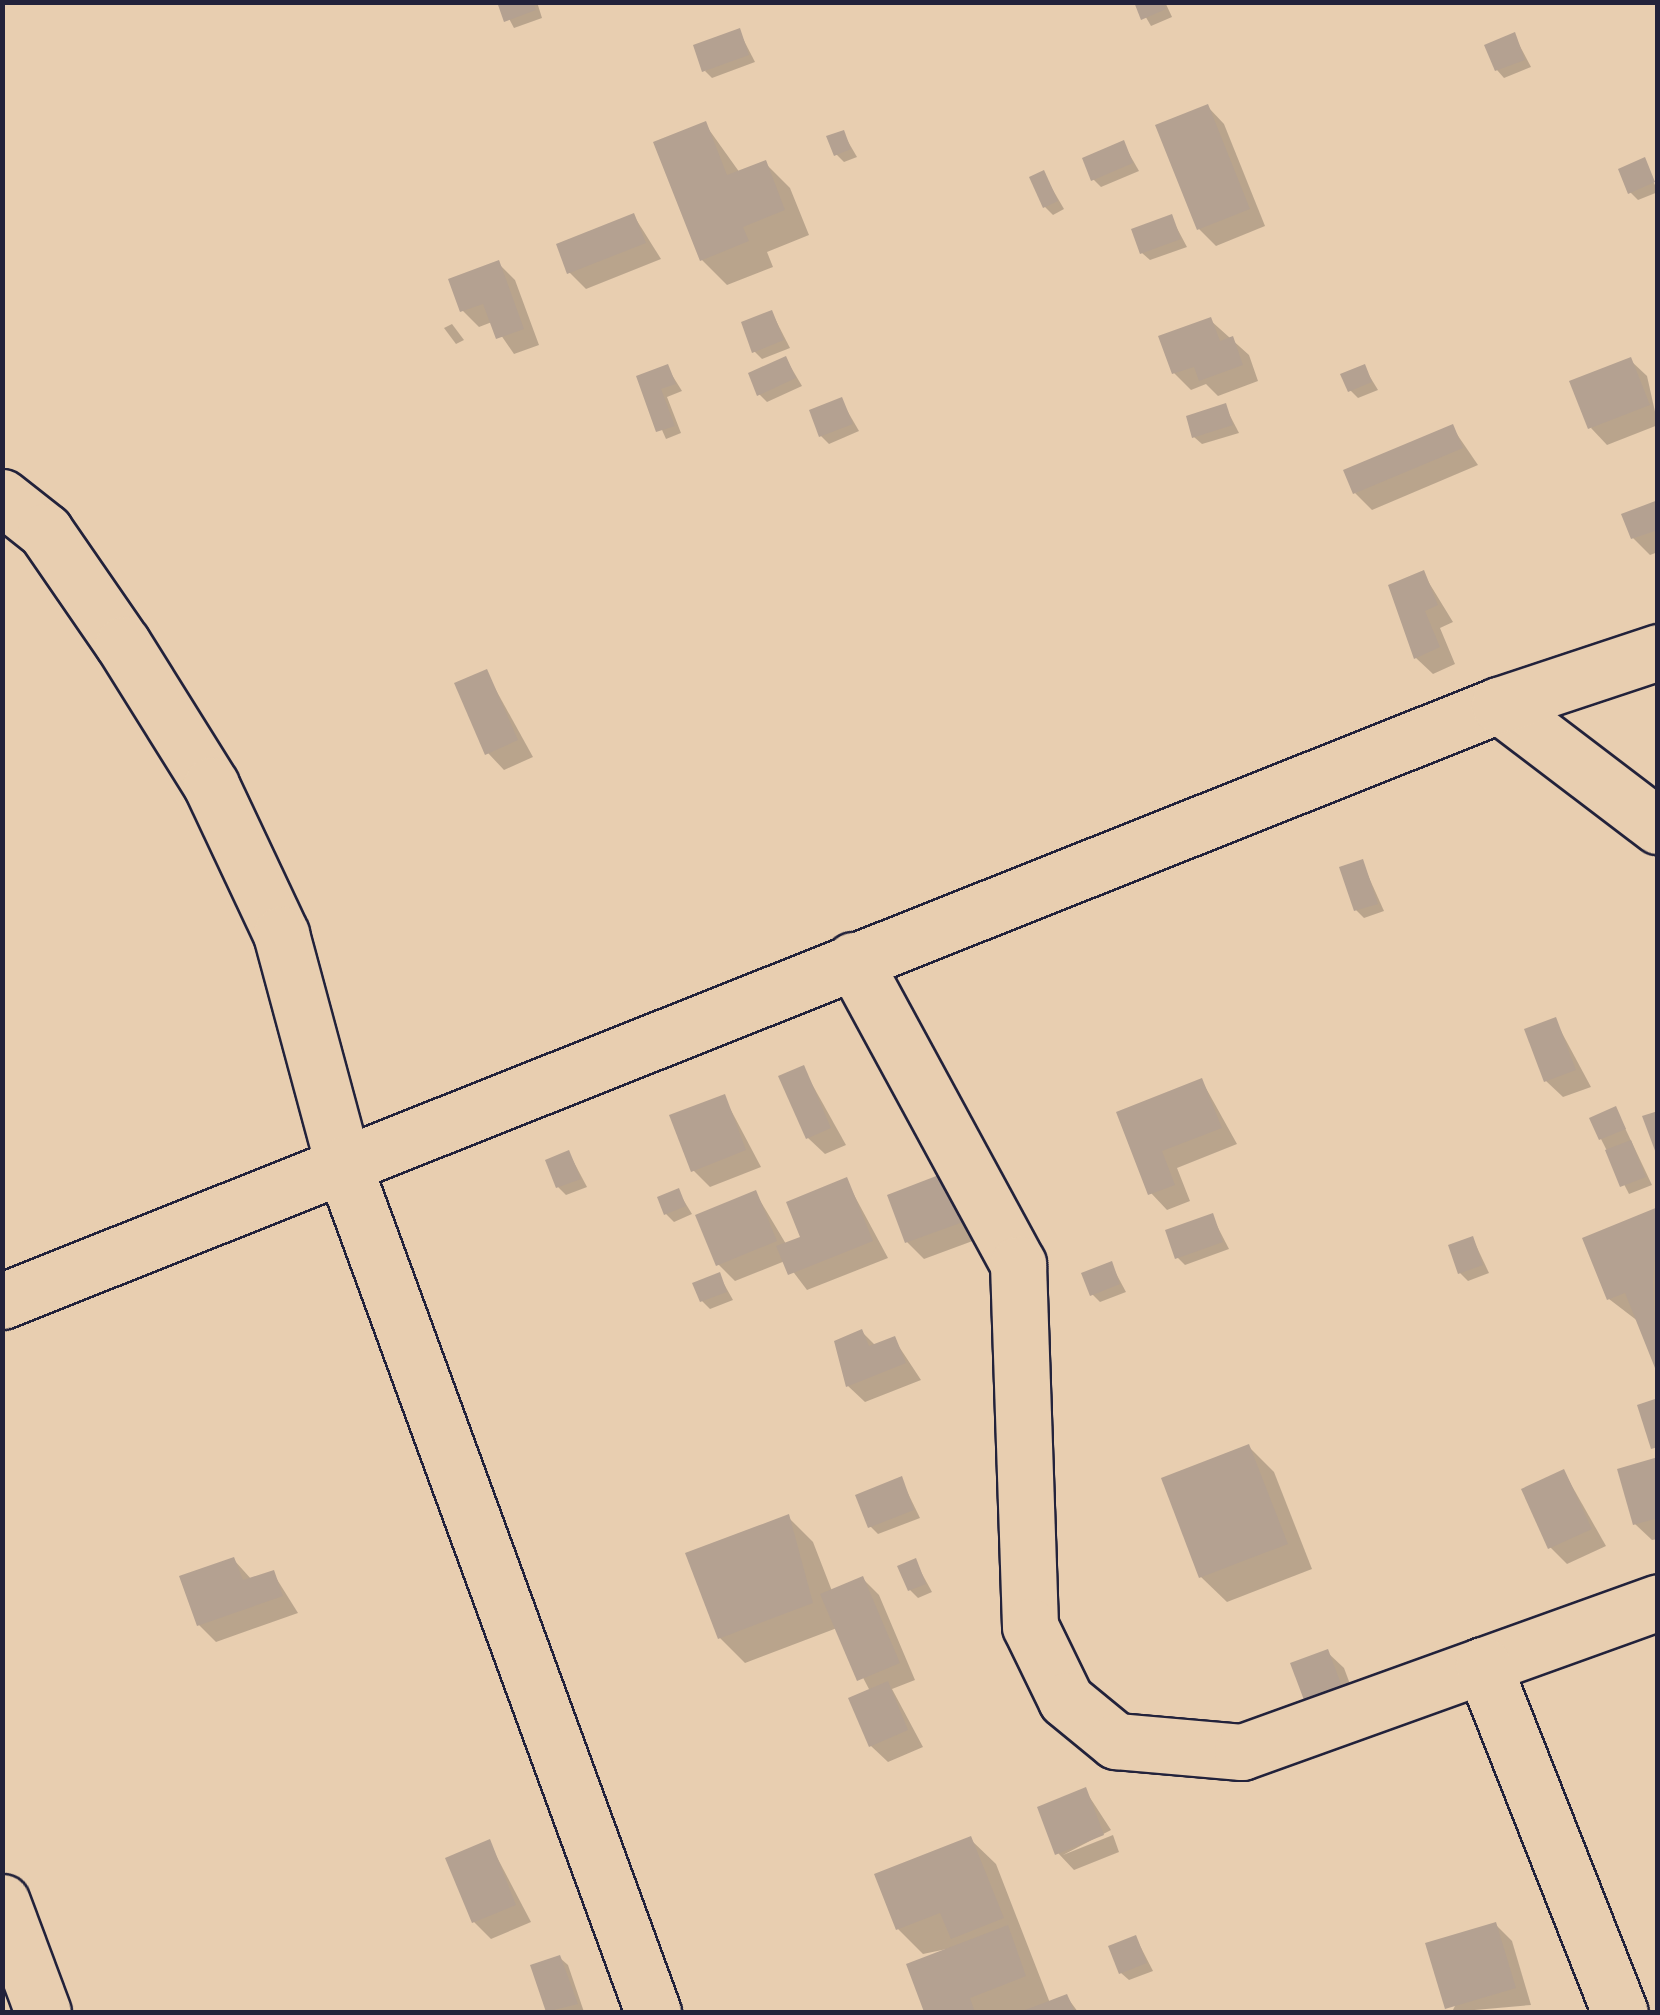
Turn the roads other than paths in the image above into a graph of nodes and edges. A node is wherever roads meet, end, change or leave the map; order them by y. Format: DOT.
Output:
graph roads {
  1 [pos="2,497"];
  2 [pos="1658,652"];
  3 [pos="1499,706"];
  4 [pos="1658,826"];
  5 [pos="853,960"];
  6 [pos="342,1164"];
  7 [pos="2,1301"];
  8 [pos="1658,1602"];
  9 [pos="1482,1666"];
  10 [pos="2,1902"];
  11 [pos="43,2012"];
  12 [pos="653,2012"];
  13 [pos="1620,2012"];
  1 -- 6 [label="street"];
  2 -- 3 [label="street"];
  3 -- 4 [label="street"];
  3 -- 5 [label="street"];
  5 -- 6 [label="street"];
  5 -- 9 [label="street"];
  6 -- 7 [label="street"];
  6 -- 12 [label="street"];
  8 -- 9 [label="street"];
  9 -- 13 [label="street"];
  10 -- 11 [label="street"];
}
